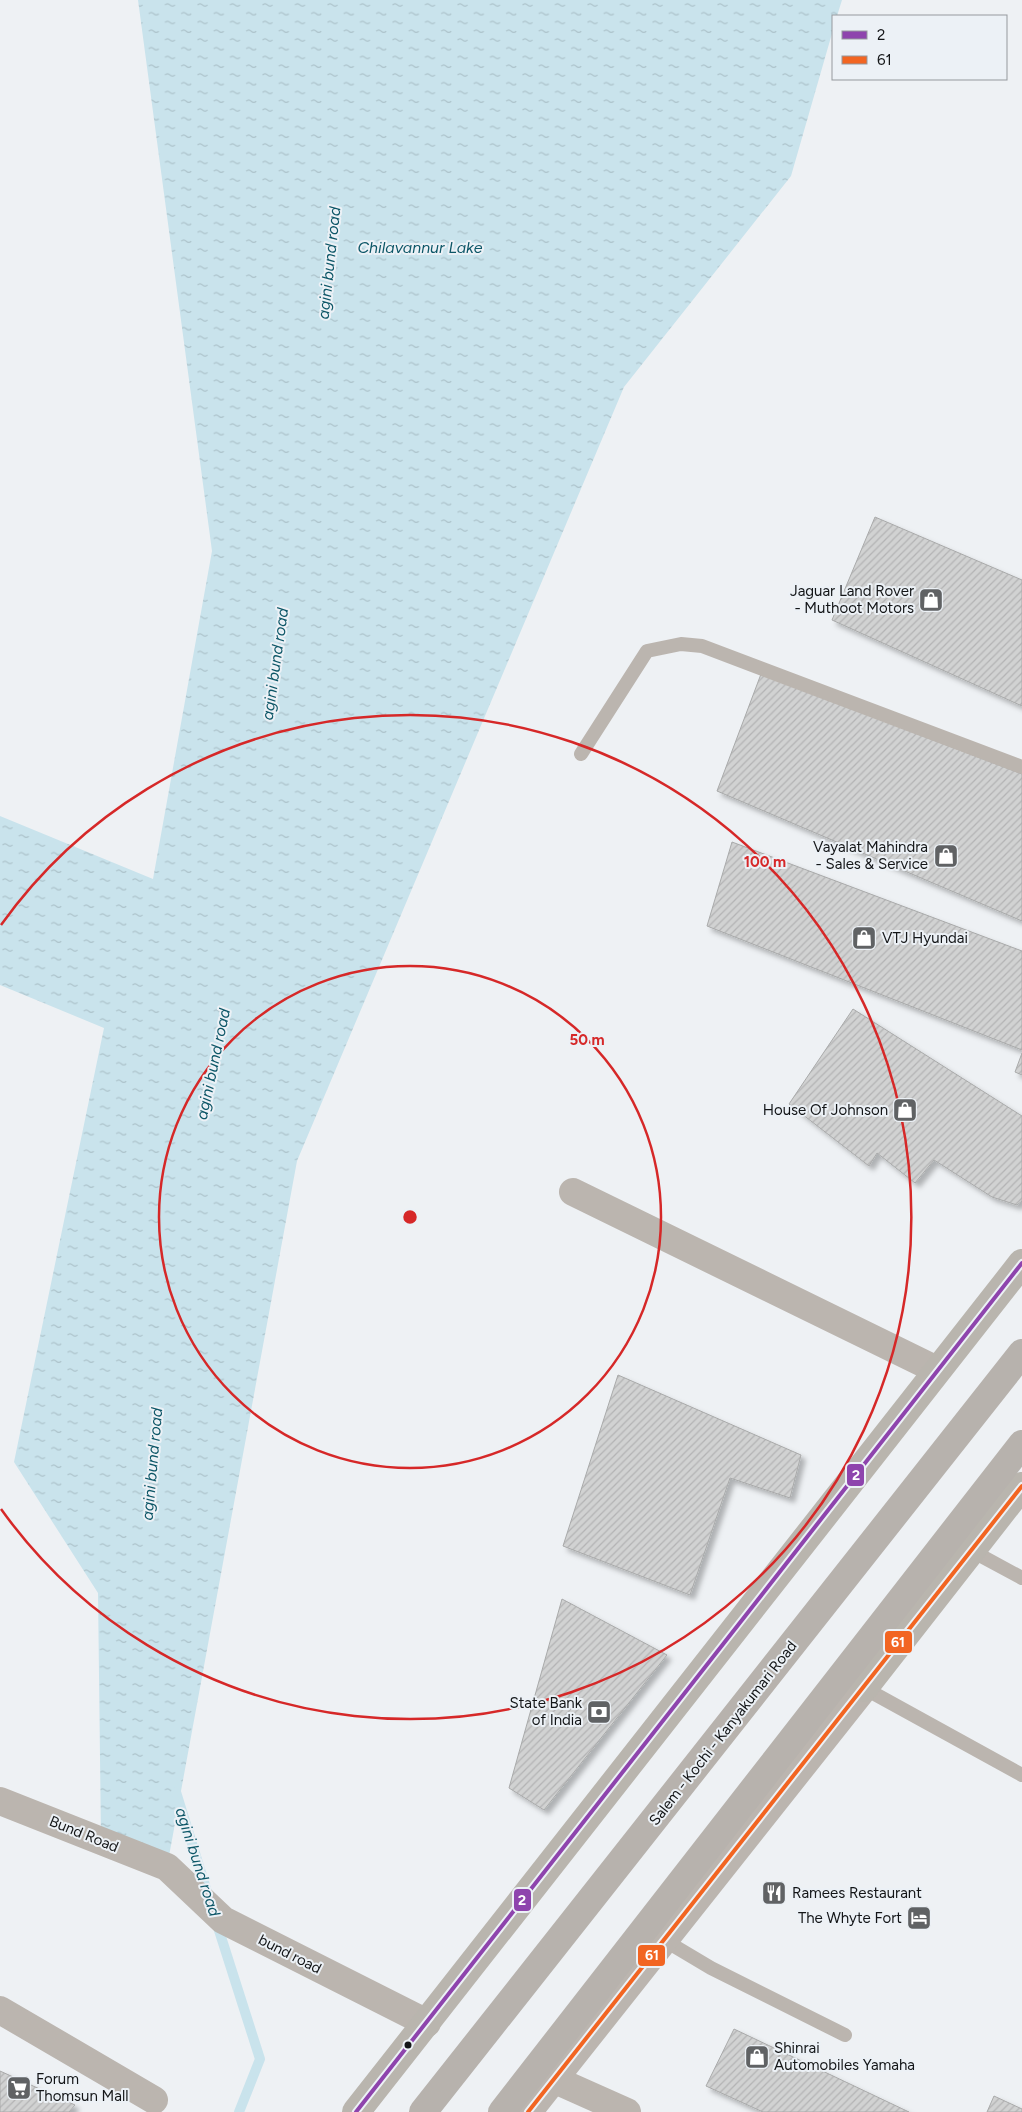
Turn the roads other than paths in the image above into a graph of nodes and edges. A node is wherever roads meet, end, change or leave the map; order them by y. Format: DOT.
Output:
graph roads {
  1 [pos="581,754"];
  2 [pos="1022,767"];
  3 [pos="573,1192"];
  4 [pos="1022,1263"];
  5 [pos="1022,1353"];
  6 [pos="937,1370"];
  7 [pos="1022,1444"];
  8 [pos="1022,1486"];
  9 [pos="972,1551"];
  10 [pos="1022,1578"];
  11 [pos="864,1688"];
  12 [pos="1022,1775"];
  13 [pos="0,1801"];
  14 [pos="167,1868"];
  15 [pos="664,1940"];
  16 [pos="0,2010"];
  17 [pos="427,2023"];
  18 [pos="845,2035"];
  19 [pos="553,2079"];
  20 [pos="157,2108"];
  21 [pos="356,2112"];
  22 [pos="423,2112"];
  23 [pos="502,2112"];
  24 [pos="528,2112"];
  25 [pos="627,2112"];
  1 -- 2 [label="lane"];
  3 -- 6 [label="street"];
  4 -- 6 [label="street"];
  5 -- 22 [label="highway, Salem - Kochi - Kanyakumari Road"];
  6 -- 17 [label="street"];
  7 -- 23 [label="highway"];
  8 -- 9 [label="street"];
  9 -- 10 [label="lane"];
  9 -- 11 [label="street"];
  11 -- 12 [label="lane"];
  11 -- 15 [label="street"];
  13 -- 14 [label="street, Bund Road"];
  14 -- 17 [label="street, bund road"];
  15 -- 18 [label="lane"];
  15 -- 19 [label="street"];
  16 -- 20 [label="street"];
  17 -- 21 [label="street"];
  19 -- 24 [label="street"];
  19 -- 25 [label="street"];
}
